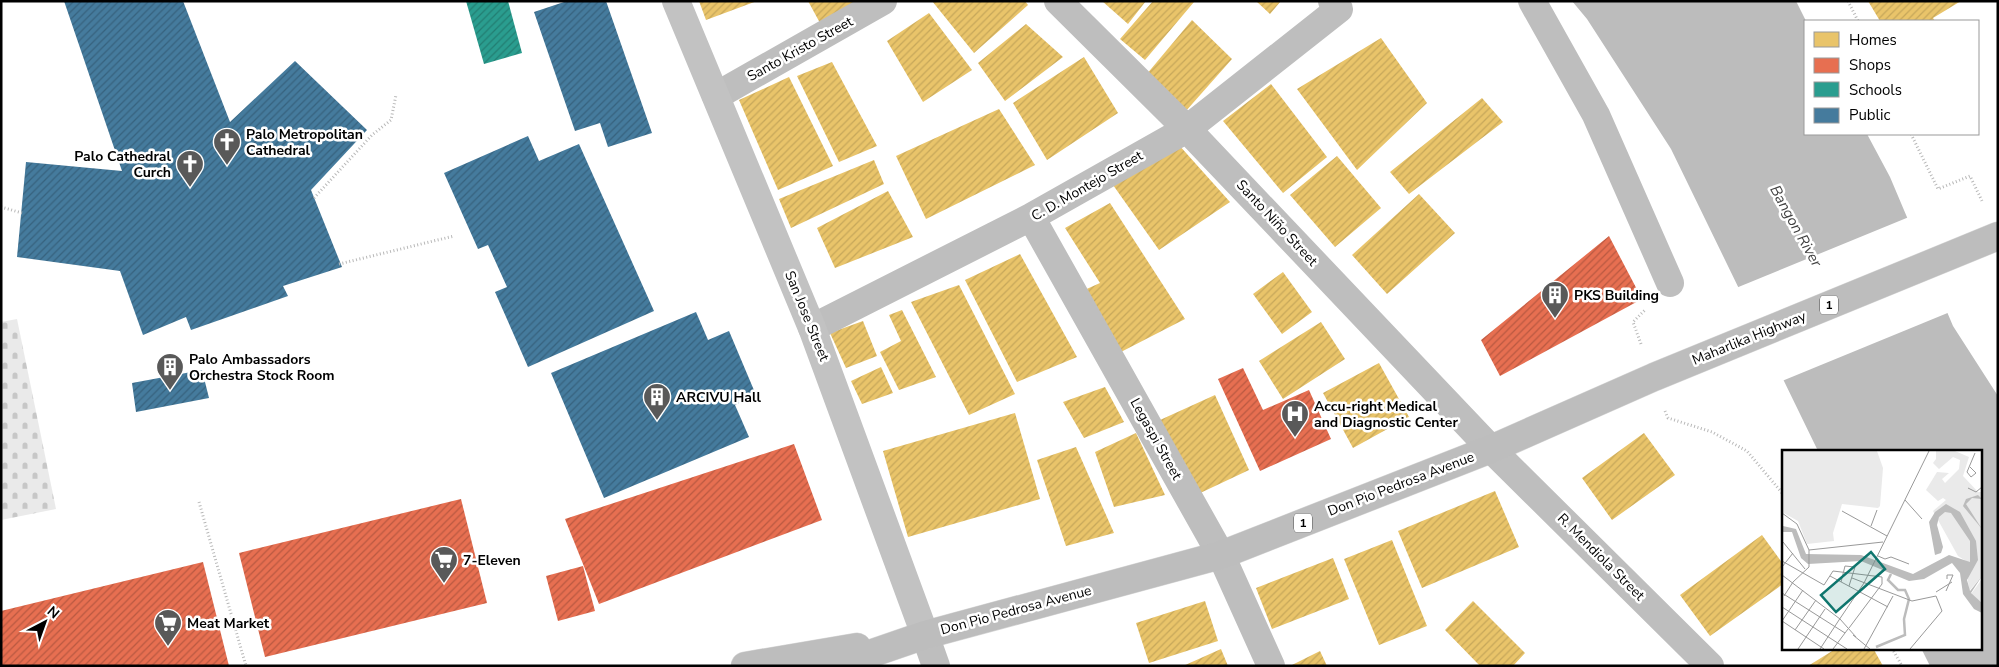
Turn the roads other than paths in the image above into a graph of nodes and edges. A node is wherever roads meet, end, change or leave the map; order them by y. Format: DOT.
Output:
graph roads {
  1 [pos="676,1"];
  2 [pos="883,1"];
  3 [pos="1058,1"];
  4 [pos="1532,1"];
  5 [pos="1336,5"];
  6 [pos="716,96"];
  7 [pos="1187,128"];
  8 [pos="1031,217"];
  9 [pos="1995,237"];
  10 [pos="1670,283"];
  11 [pos="812,328"];
  12 [pos="1660,374"];
  13 [pos="1491,449"];
  14 [pos="1221,555"];
  15 [pos="925,635"];
  16 [pos="745,666"];
  17 [pos="835,666"];
  18 [pos="936,666"];
  19 [pos="1271,666"];
  20 [pos="1710,666"];
  1 -- 6 [label="street, San Jose Street"];
  2 -- 6 [label="street, Santo Kristo Street"];
  3 -- 7 [label="street, Santo Niño Street"];
  4 -- 10 [label="street"];
  5 -- 7 [label="street, C. D. Montejo Street"];
  6 -- 11 [label="street, San Jose Street"];
  7 -- 8 [label="street, C. D. Montejo Street"];
  7 -- 13 [label="street, Santo Niño Street"];
  8 -- 11 [label="street, C. D. Montejo Street"];
  8 -- 14 [label="street, Legaspi Street"];
  9 -- 12 [label="highway, Maharlika Highway / 1"];
  11 -- 15 [label="street, San Jose Street"];
  12 -- 13 [label="highway, Don Pio Pedrosa Avenue / 1"];
  13 -- 14 [label="highway, Don Pio Pedrosa Avenue / 1"];
  13 -- 20 [label="street, R. Mendiola Street"];
  14 -- 15 [label="highway, Don Pio Pedrosa Avenue / 1"];
  14 -- 19 [label="street, Legaspi Street"];
  15 -- 16 [label="highway, Don Pio Pedrosa Avenue / 1"];
  15 -- 17 [label="highway, Don Pio Pedrosa Avenue / 1"];
  15 -- 18 [label="street"];
}
